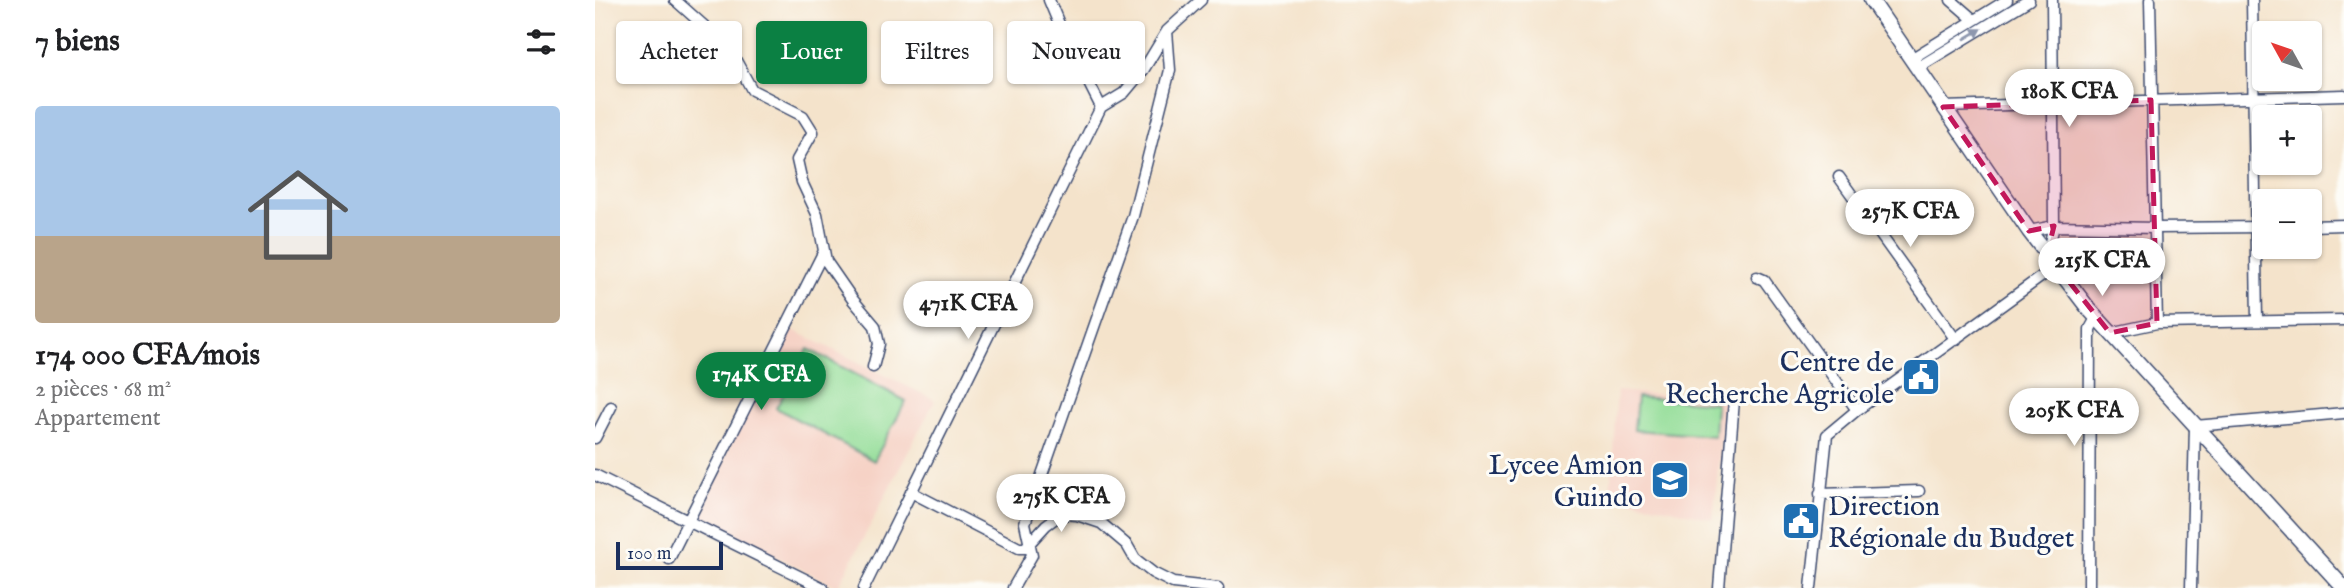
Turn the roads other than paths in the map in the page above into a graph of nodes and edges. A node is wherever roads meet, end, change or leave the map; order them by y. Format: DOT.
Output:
graph roads {
  1 [pos="675,0"];
  2 [pos="1049,0"];
  3 [pos="1201,0"];
  4 [pos="1871,0"];
  5 [pos="2007,0"];
  6 [pos="2029,0"];
  7 [pos="2052,0"];
  8 [pos="2150,0"];
  9 [pos="2252,0"];
  10 [pos="1958,2"];
  11 [pos="1974,20"];
  12 [pos="1167,31"];
  13 [pos="1914,63"];
  14 [pos="2344,95"];
  15 [pos="2253,96"];
  16 [pos="2151,100"];
  17 [pos="2054,103"];
  18 [pos="1101,107"];
  19 [pos="1943,107"];
  20 [pos="1839,177"];
  21 [pos="2258,189"];
  22 [pos="2344,225"];
  23 [pos="2054,226"];
  24 [pos="2322,226"];
  25 [pos="2252,227"];
  26 [pos="2155,228"];
  27 [pos="2029,230"];
  28 [pos="824,251"];
  29 [pos="2047,254"];
  30 [pos="2259,259"];
  31 [pos="2056,266"];
  32 [pos="1757,277"];
  33 [pos="2096,318"];
  34 [pos="2344,320"];
  35 [pos="2257,321"];
  36 [pos="2157,323"];
  37 [pos="2110,333"];
  38 [pos="1956,340"];
  39 [pos="873,367"];
  40 [pos="1734,400"];
  41 [pos="611,407"];
  42 [pos="1857,410"];
  43 [pos="2344,413"];
  44 [pos="2195,426"];
  45 [pos="595,438"];
  46 [pos="595,475"];
  47 [pos="1919,491"];
  48 [pos="911,492"];
  49 [pos="1820,494"];
  50 [pos="688,521"];
  51 [pos="1031,542"];
  52 [pos="669,559"];
  53 [pos="823,588"];
  54 [pos="864,588"];
  55 [pos="1013,588"];
  56 [pos="1219,588"];
  57 [pos="1719,588"];
  58 [pos="1811,588"];
  59 [pos="2089,588"];
  60 [pos="2191,588"];
  61 [pos="2344,588"];
  1 -- 28 [label="street"];
  2 -- 18 [label="street"];
  3 -- 12 [label="street"];
  4 -- 13 [label="main road"];
  5 -- 11 [label="street"];
  13 -- 6 [label="street, one-way"];
  7 -- 17 [label="street"];
  8 -- 16 [label="street"];
  9 -- 15 [label="street"];
  10 -- 11 [label="street"];
  11 -- 13 [label="street"];
  12 -- 18 [label="street"];
  12 -- 51 [label="street"];
  13 -- 19 [label="main road"];
  14 -- 15 [label="street"];
  15 -- 16 [label="street"];
  15 -- 21 [label="street"];
  16 -- 17 [label="street"];
  16 -- 26 [label="street"];
  17 -- 19 [label="street"];
  17 -- 23 [label="street"];
  18 -- 48 [label="street"];
  19 -- 27 [label="main road"];
  20 -- 38 [label="street"];
  22 -- 24 [label="street"];
  23 -- 26 [label="street"];
  23 -- 27 [label="street"];
  23 -- 29 [label="street"];
  25 -- 26 [label="street"];
  26 -- 36 [label="street"];
  27 -- 29 [label="main road"];
  28 -- 39 [label="street"];
  28 -- 50 [label="street"];
  29 -- 31 [label="main road"];
  30 -- 35 [label="street"];
  31 -- 33 [label="main road"];
  31 -- 38 [label="street"];
  32 -- 42 [label="street"];
  33 -- 37 [label="main road"];
  33 -- 59 [label="street"];
  34 -- 35 [label="street"];
  35 -- 36 [label="street"];
  36 -- 37 [label="street"];
  37 -- 44 [label="main road"];
  38 -- 42 [label="street"];
  40 -- 57 [label="street"];
  41 -- 45 [label="street"];
  42 -- 49 [label="street"];
  43 -- 44 [label="street"];
  44 -- 60 [label="street"];
  44 -- 61 [label="main road"];
  46 -- 50 [label="street"];
  47 -- 49 [label="street"];
  48 -- 51 [label="street"];
  48 -- 54 [label="street"];
  49 -- 58 [label="street"];
  50 -- 52 [label="street"];
  50 -- 53 [label="street"];
  51 -- 55 [label="street"];
  51 -- 56 [label="street"];
}
